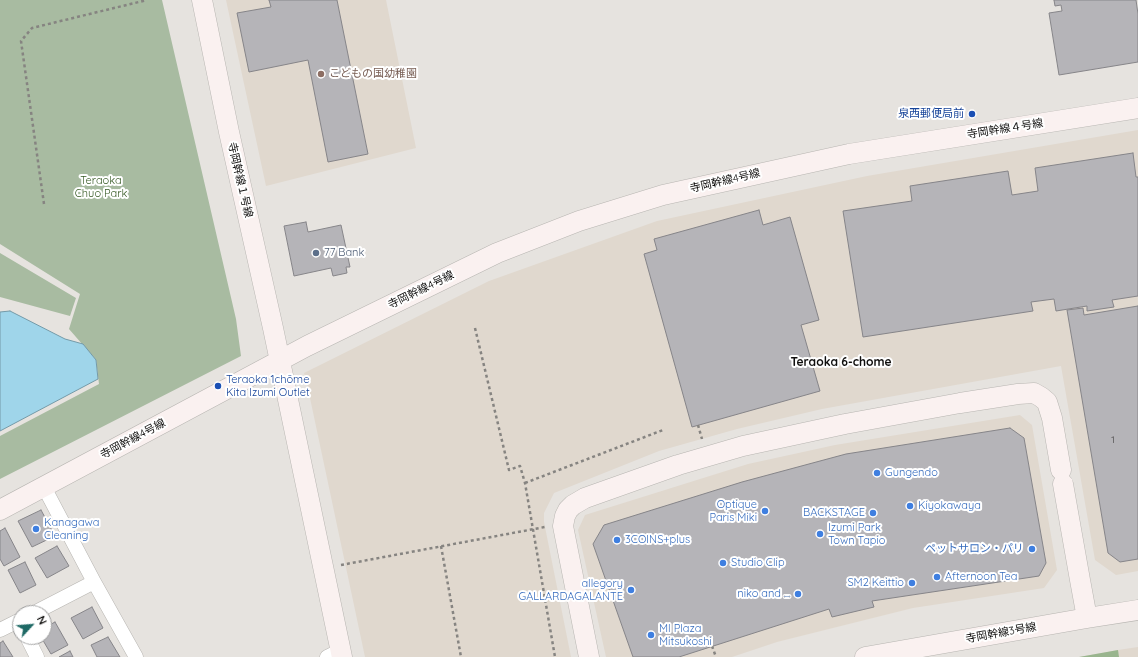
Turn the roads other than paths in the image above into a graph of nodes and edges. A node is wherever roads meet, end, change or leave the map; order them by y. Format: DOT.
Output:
graph roads {
  1 [pos="202,0"];
  2 [pos="1138,108"];
  3 [pos="873,150"];
  4 [pos="280,360"];
  5 [pos="44,487"];
  6 [pos="0,510"];
  7 [pos="94,582"];
  8 [pos="49,605"];
  9 [pos="1138,610"];
  10 [pos="1087,618"];
  11 [pos="12,625"];
  12 [pos="0,630"];
  13 [pos="31,645"];
  14 [pos="337,655"];
  15 [pos="37,657"];
  16 [pos="136,657"];
  17 [pos="589,657"];
  18 [pos="865,657"];
  1 -- 4 [label="street, 寺岡幹線１号線"];
  2 -- 3 [label="street, 寺岡幹線４号線"];
  3 -- 4 [label="street, 寺岡幹線4号線"];
  4 -- 5 [label="street, 寺岡幹線4号線"];
  4 -- 14 [label="street, 寺岡幹線１号線"];
  5 -- 6 [label="street, 寺岡幹線4号線"];
  5 -- 7 [label="street"];
  7 -- 8 [label="street"];
  7 -- 16 [label="street"];
  9 -- 10 [label="street, 寺岡幹線3号線"];
  10 -- 17 [label="street"];
  10 -- 18 [label="street, 寺岡幹線3号線"];
  11 -- 12 [label="street"];
  13 -- 15 [label="street"];
}
